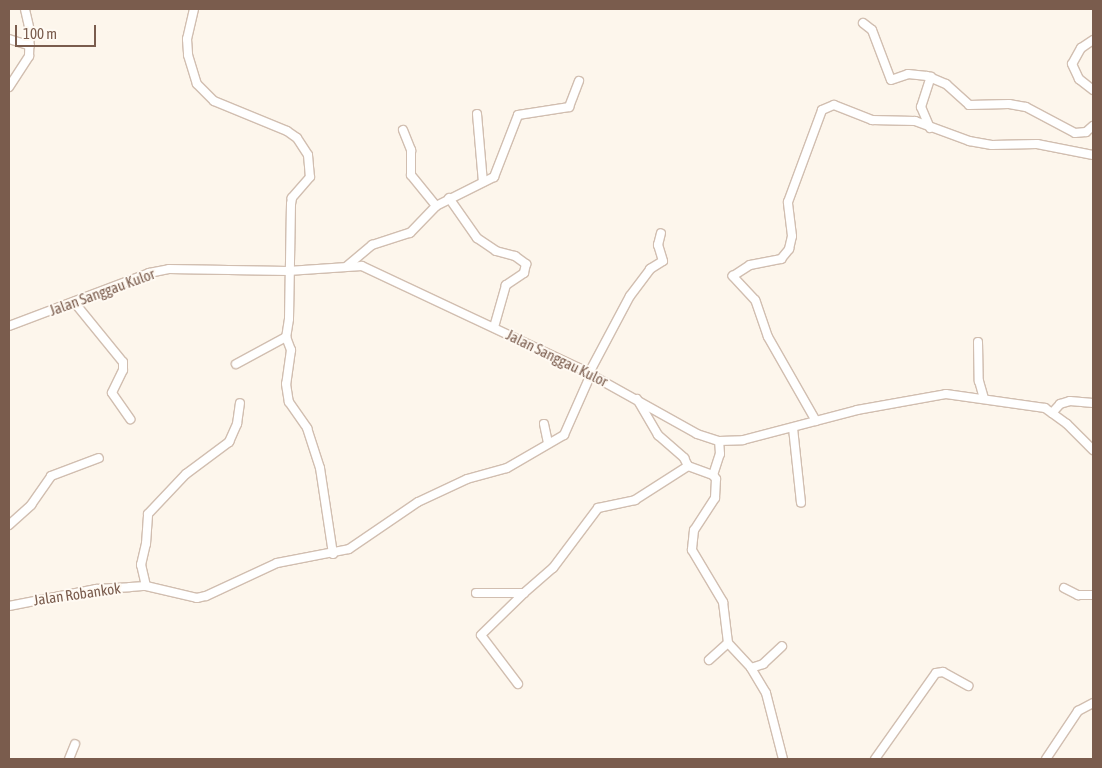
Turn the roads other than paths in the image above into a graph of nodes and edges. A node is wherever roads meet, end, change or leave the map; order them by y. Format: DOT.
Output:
graph roads {
  1 [pos="24,9"];
  2 [pos="194,9"];
  3 [pos="863,23"];
  4 [pos="9,39"];
  5 [pos="1093,40"];
  6 [pos="30,46"];
  7 [pos="579,80"];
  8 [pos="929,83"];
  9 [pos="9,87"];
  10 [pos="1093,90"];
  11 [pos="477,114"];
  12 [pos="1093,126"];
  13 [pos="930,128"];
  14 [pos="403,130"];
  15 [pos="1093,155"];
  16 [pos="483,182"];
  17 [pos="449,198"];
  18 [pos="436,206"];
  19 [pos="661,233"];
  20 [pos="347,266"];
  21 [pos="288,271"];
  22 [pos="74,302"];
  23 [pos="9,326"];
  24 [pos="494,328"];
  25 [pos="286,337"];
  26 [pos="978,342"];
  27 [pos="236,364"];
  28 [pos="590,374"];
  29 [pos="984,398"];
  30 [pos="637,399"];
  31 [pos="240,403"];
  32 [pos="1093,403"];
  33 [pos="1052,413"];
  34 [pos="130,419"];
  35 [pos="816,421"];
  36 [pos="544,424"];
  37 [pos="793,428"];
  38 [pos="719,441"];
  39 [pos="548,442"];
  40 [pos="1093,450"];
  41 [pos="99,458"];
  42 [pos="688,466"];
  43 [pos="713,475"];
  44 [pos="801,503"];
  45 [pos="9,525"];
  46 [pos="333,554"];
  47 [pos="146,586"];
  48 [pos="1064,588"];
  49 [pos="476,593"];
  50 [pos="524,593"];
  51 [pos="1093,595"];
  52 [pos="9,606"];
  53 [pos="728,643"];
  54 [pos="782,646"];
  55 [pos="709,660"];
  56 [pos="751,668"];
  57 [pos="518,684"];
  58 [pos="968,686"];
  59 [pos="1093,703"];
  60 [pos="75,744"];
  61 [pos="69,759"];
  62 [pos="784,759"];
  63 [pos="876,759"];
  64 [pos="1046,759"];
  1 -- 6 [label="street"];
  2 -- 21 [label="street"];
  3 -- 8 [label="street"];
  4 -- 6 [label="street"];
  5 -- 10 [label="street"];
  6 -- 9 [label="street"];
  7 -- 16 [label="street"];
  8 -- 12 [label="street"];
  8 -- 13 [label="street"];
  11 -- 16 [label="street"];
  13 -- 15 [label="street"];
  13 -- 35 [label="street"];
  14 -- 18 [label="street"];
  16 -- 17 [label="street"];
  17 -- 18 [label="street"];
  17 -- 24 [label="street"];
  18 -- 20 [label="street"];
  19 -- 28 [label="street, Jalan Robankok"];
  20 -- 21 [label="street, Jalan Sanggau Kulor"];
  20 -- 24 [label="street, Jalan Sanggau Kulor"];
  21 -- 22 [label="street, Jalan Sanggau Kulor"];
  21 -- 25 [label="street"];
  22 -- 23 [label="street, Jalan Sanggau Kulor"];
  22 -- 34 [label="street"];
  24 -- 28 [label="street, Jalan Sanggau Kulor"];
  25 -- 27 [label="street"];
  25 -- 46 [label="street"];
  26 -- 29 [label="street"];
  28 -- 30 [label="street, Jalan Sanggau Kulor"];
  28 -- 39 [label="street, Jalan Robankok"];
  29 -- 33 [label="street, Jalan Sanggau Kulor"];
  29 -- 35 [label="street, Jalan Sanggau Kulor"];
  30 -- 38 [label="street, Jalan Sanggau Kulor"];
  30 -- 42 [label="street"];
  31 -- 47 [label="street"];
  32 -- 33 [label="street"];
  33 -- 40 [label="street, Jalan Sanggau Kulor"];
  35 -- 37 [label="street, Jalan Sanggau Kulor"];
  36 -- 39 [label="street"];
  37 -- 38 [label="street, Jalan Sanggau Kulor"];
  37 -- 44 [label="street"];
  38 -- 43 [label="street"];
  39 -- 46 [label="street, Jalan Robankok"];
  41 -- 45 [label="street"];
  42 -- 43 [label="street"];
  42 -- 50 [label="street"];
  43 -- 53 [label="street"];
  46 -- 47 [label="street, Jalan Robankok"];
  47 -- 52 [label="street, Jalan Robankok"];
  48 -- 51 [label="street"];
  49 -- 50 [label="street"];
  50 -- 57 [label="street"];
  53 -- 55 [label="street"];
  53 -- 56 [label="street"];
  54 -- 56 [label="street"];
  56 -- 62 [label="street"];
  58 -- 63 [label="street"];
  59 -- 64 [label="street"];
  60 -- 61 [label="street"];
}
